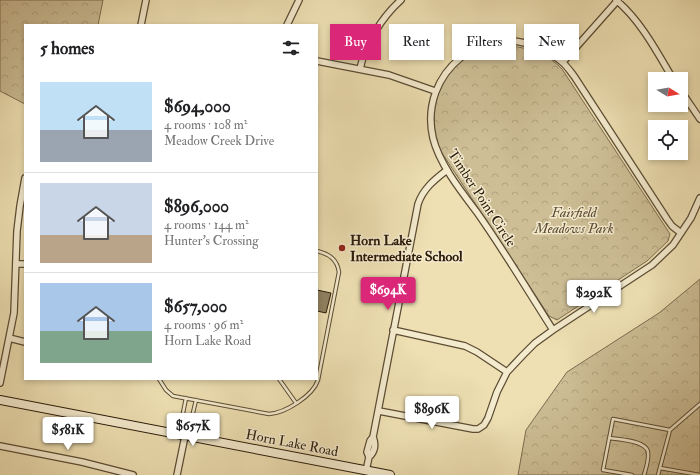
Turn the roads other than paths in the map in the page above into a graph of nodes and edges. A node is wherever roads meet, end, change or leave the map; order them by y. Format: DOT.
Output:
graph roads {
  1 [pos="146,0"];
  2 [pos="299,0"];
  3 [pos="401,0"];
  4 [pos="617,0"];
  5 [pos="141,24"];
  6 [pos="287,24"];
  7 [pos="318,61"];
  8 [pos="563,62"];
  9 [pos="360,69"];
  10 [pos="669,72"];
  11 [pos="435,91"];
  12 [pos="688,101"];
  13 [pos="700,119"];
  14 [pos="447,170"];
  15 [pos="24,184"];
  16 [pos="700,198"];
  17 [pos="681,233"];
  18 [pos="318,251"];
  19 [pos="17,264"];
  20 [pos="24,264"];
  21 [pos="393,330"];
  22 [pos="553,330"];
  23 [pos="9,338"];
  24 [pos="24,342"];
  25 [pos="507,372"];
  26 [pos="160,380"];
  27 [pos="281,380"];
  28 [pos="318,380"];
  29 [pos="318,380"];
  30 [pos="0,383"];
  31 [pos="186,398"];
  32 [pos="0,400"];
  33 [pos="196,400"];
  34 [pos="296,403"];
  35 [pos="700,404"];
  36 [pos="379,411"];
  37 [pos="670,430"];
  38 [pos="184,436"];
  39 [pos="610,438"];
  40 [pos="0,446"];
  41 [pos="660,468"];
  42 [pos="366,470"];
  43 [pos="133,475"];
  44 [pos="177,475"];
  45 [pos="390,475"];
  46 [pos="632,475"];
  47 [pos="644,475"];
  48 [pos="658,475"];
  49 [pos="700,475"];
  1 -- 5 [label="street"];
  2 -- 6 [label="street"];
  3 -- 9 [label="street"];
  4 -- 8 [label="street"];
  4 -- 10 [label="street"];
  7 -- 9 [label="street"];
  8 -- 11 [label="street, Timber Point Circle"];
  8 -- 17 [label="street, Timber Point Circle"];
  9 -- 11 [label="street"];
  11 -- 14 [label="street, Timber Point Circle"];
  12 -- 13 [label="street"];
  14 -- 21 [label="street"];
  14 -- 22 [label="street, Timber Point Circle"];
  15 -- 19 [label="street"];
  16 -- 17 [label="street"];
  17 -- 22 [label="street"];
  18 -- 29 [label="lane"];
  19 -- 20 [label="street"];
  19 -- 23 [label="street"];
  21 -- 25 [label="street"];
  21 -- 36 [label="street"];
  22 -- 25 [label="street"];
  23 -- 24 [label="street"];
  23 -- 30 [label="street"];
  25 -- 36 [label="street"];
  26 -- 31 [label="lane"];
  27 -- 34 [label="lane"];
  28 -- 34 [label="lane"];
  31 -- 33 [label="lane"];
  31 -- 38 [label="lane"];
  32 -- 38 [label="main road, Horn Lake Road"];
  33 -- 34 [label="lane"];
  33 -- 38 [label="lane"];
  35 -- 37 [label="lane"];
  36 -- 42 [label="street"];
  37 -- 39 [label="lane"];
  37 -- 41 [label="lane"];
  38 -- 42 [label="main road, Horn Lake Road"];
  38 -- 44 [label="street"];
  39 -- 46 [label="lane"];
  39 -- 47 [label="lane"];
  40 -- 43 [label="street"];
  41 -- 48 [label="lane"];
  41 -- 49 [label="lane"];
  42 -- 45 [label="main road, Horn Lake Road"];
}
